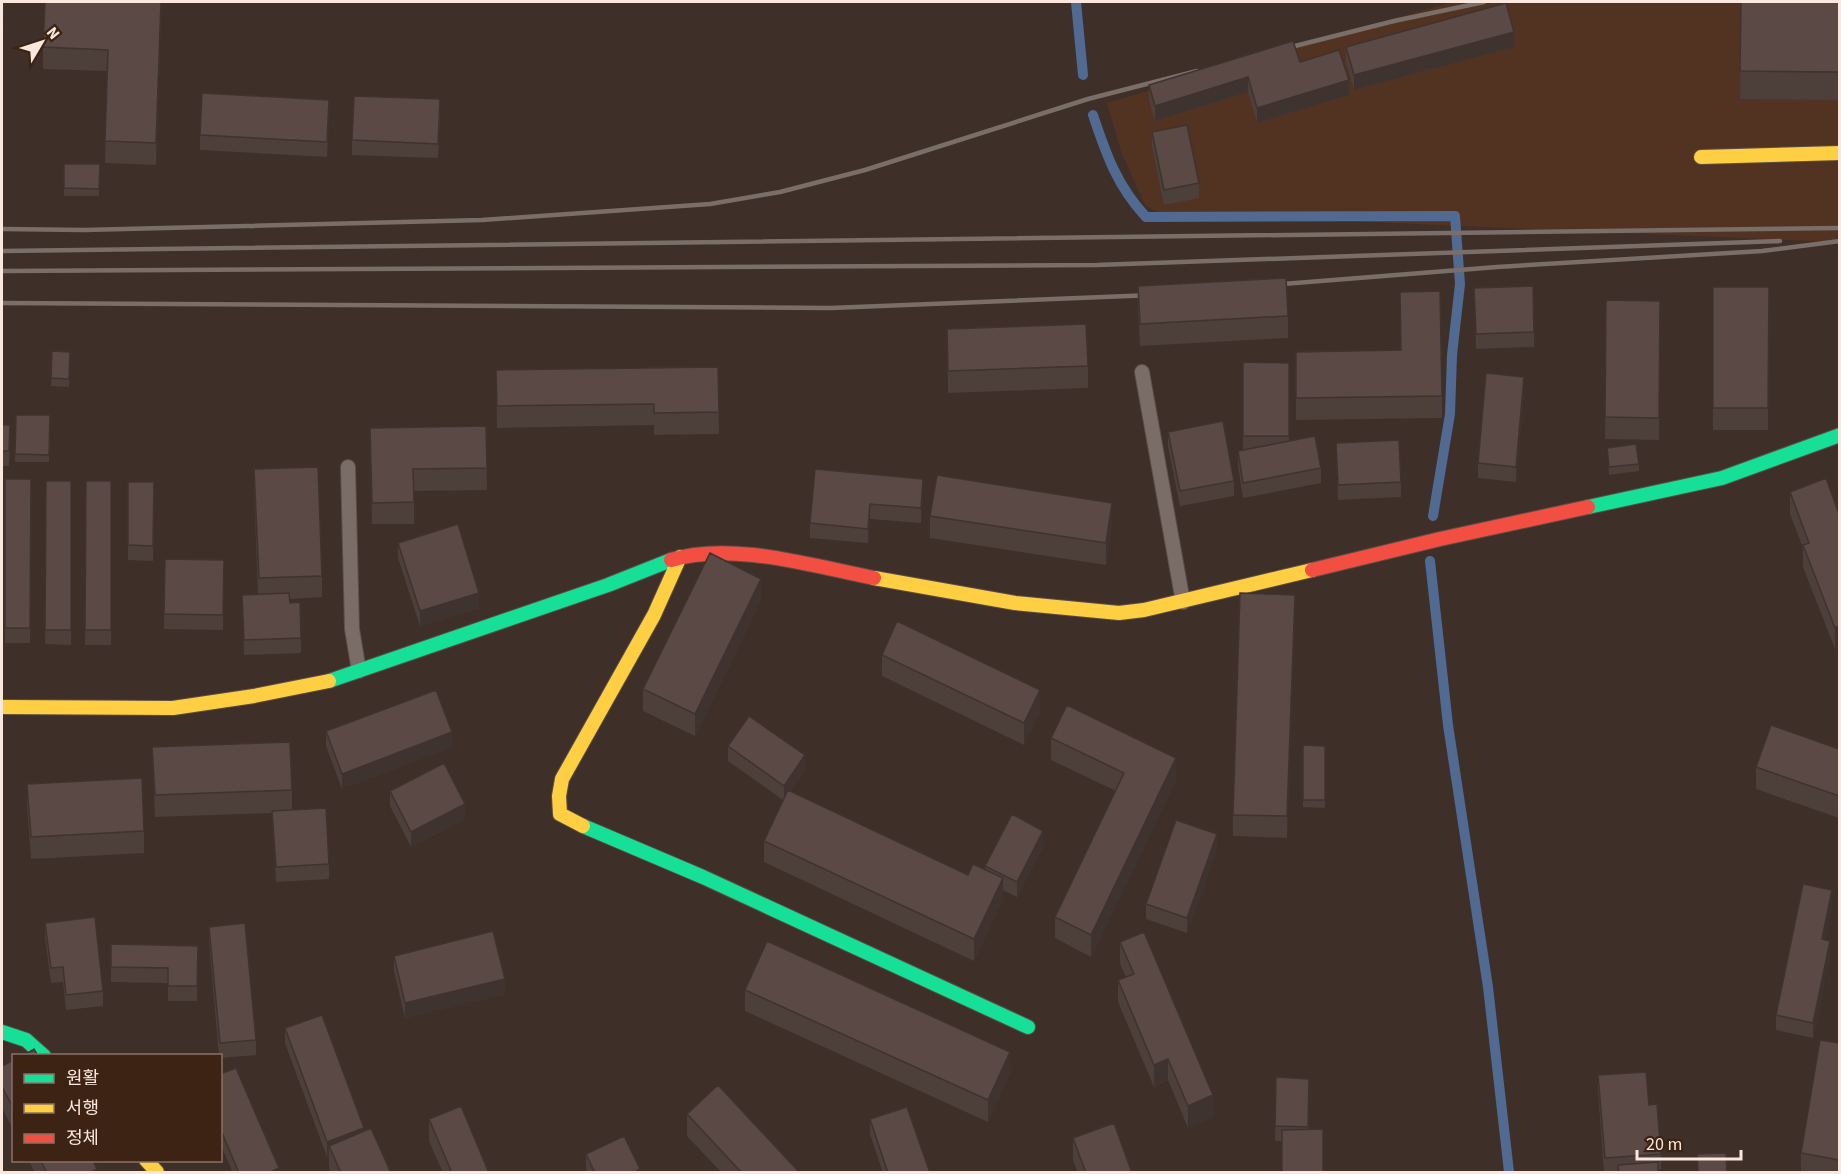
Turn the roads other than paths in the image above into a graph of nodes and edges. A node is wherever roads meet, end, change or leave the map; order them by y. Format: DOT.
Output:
graph roads {
  1 [pos="1839,153"];
  2 [pos="1701,157"];
  3 [pos="1142,372"];
  4 [pos="1839,435"];
  5 [pos="348,467"];
  6 [pos="680,557"];
  7 [pos="1183,602"];
  8 [pos="359,670"];
  9 [pos="2,707"];
  10 [pos="1028,1027"];
  11 [pos="2,1032"];
  12 [pos="42,1054"];
  1 -- 2 [label="street"];
  3 -- 7 [label="lane"];
  4 -- 7 [label="street"];
  5 -- 8 [label="lane"];
  6 -- 7 [label="street"];
  6 -- 8 [label="street"];
  6 -- 10 [label="street"];
  8 -- 9 [label="street"];
  11 -- 12 [label="street"];
}
